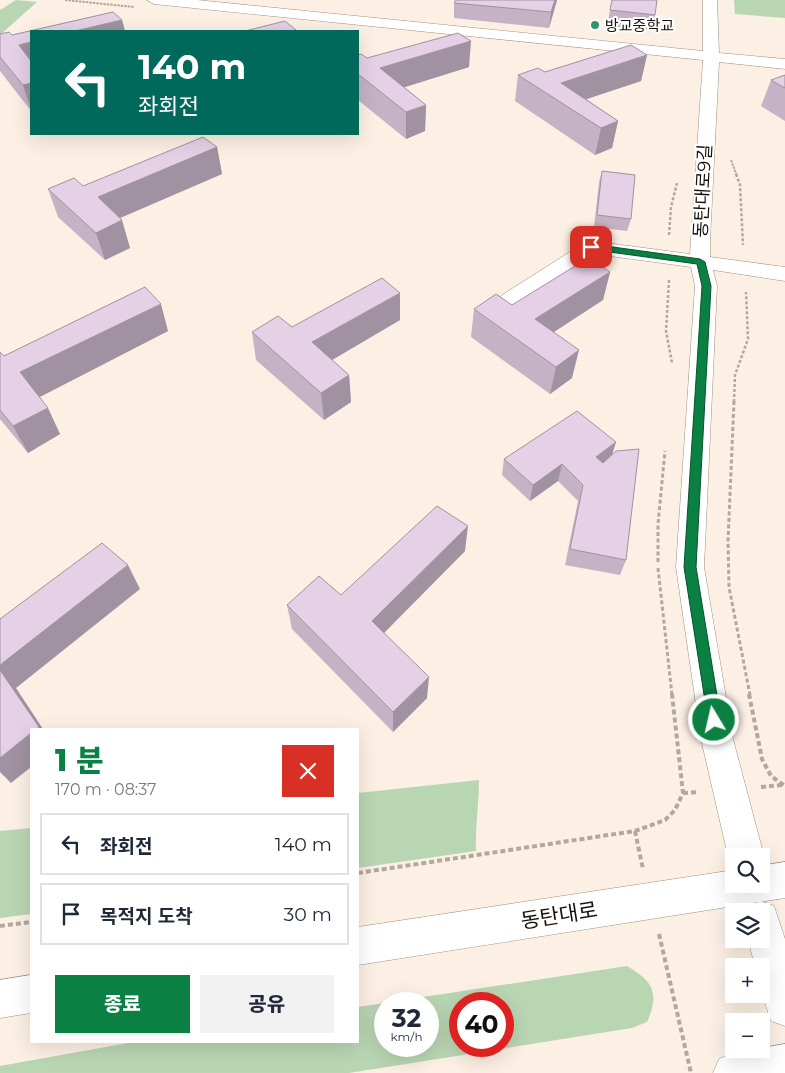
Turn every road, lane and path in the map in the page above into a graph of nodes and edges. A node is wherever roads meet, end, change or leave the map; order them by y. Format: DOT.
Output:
graph roads {
  1 [pos="65,0"];
  2 [pos="154,0"];
  3 [pos="710,0"];
  4 [pos="140,8"];
  5 [pos="711,57"];
  6 [pos="785,64"];
  7 [pos="730,158"];
  8 [pos="678,180"];
  9 [pos="667,238"];
  10 [pos="746,248"];
  11 [pos="700,262"];
  12 [pos="785,274"];
  13 [pos="668,278"];
  14 [pos="748,288"];
  15 [pos="510,300"];
  16 [pos="673,370"];
  17 [pos="666,447"];
  18 [pos="785,786"];
  19 [pos="634,831"];
  20 [pos="748,848"];
  21 [pos="359,872"];
  22 [pos="725,892"];
  23 [pos="761,893"];
  24 [pos="651,901"];
  25 [pos="30,922"];
  26 [pos="0,926"];
  27 [pos="359,946"];
  28 [pos="30,994"];
  29 [pos="0,999"];
  30 [pos="785,1007"];
  31 [pos="785,1064"];
  32 [pos="691,1073"];
  33 [pos="733,1073"];
  1 -- 4 [label="path"];
  2 -- 5 [label="street"];
  3 -- 5 [label="street, 동탄대로9길"];
  5 -- 6 [label="street"];
  5 -- 11 [label="street, 동탄대로9길"];
  7 -- 10 [label="path"];
  8 -- 9 [label="path"];
  11 -- 12 [label="street"];
  11 -- 15 [label="street"];
  11 -- 20 [label="street, 동탄대로9길"];
  13 -- 16 [label="path"];
  14 -- 18 [label="path"];
  17 -- 19 [label="path"];
  19 -- 21 [label="path"];
  19 -- 24 [label="path"];
  22 -- 24 [label="street, 동탄대로"];
  23 -- 30 [label="street, 동탄대로9길"];
  24 -- 27 [label="street, 동탄대로"];
  24 -- 32 [label="path"];
  25 -- 26 [label="path"];
  28 -- 29 [label="street"];
  31 -- 33 [label="street"];
}
